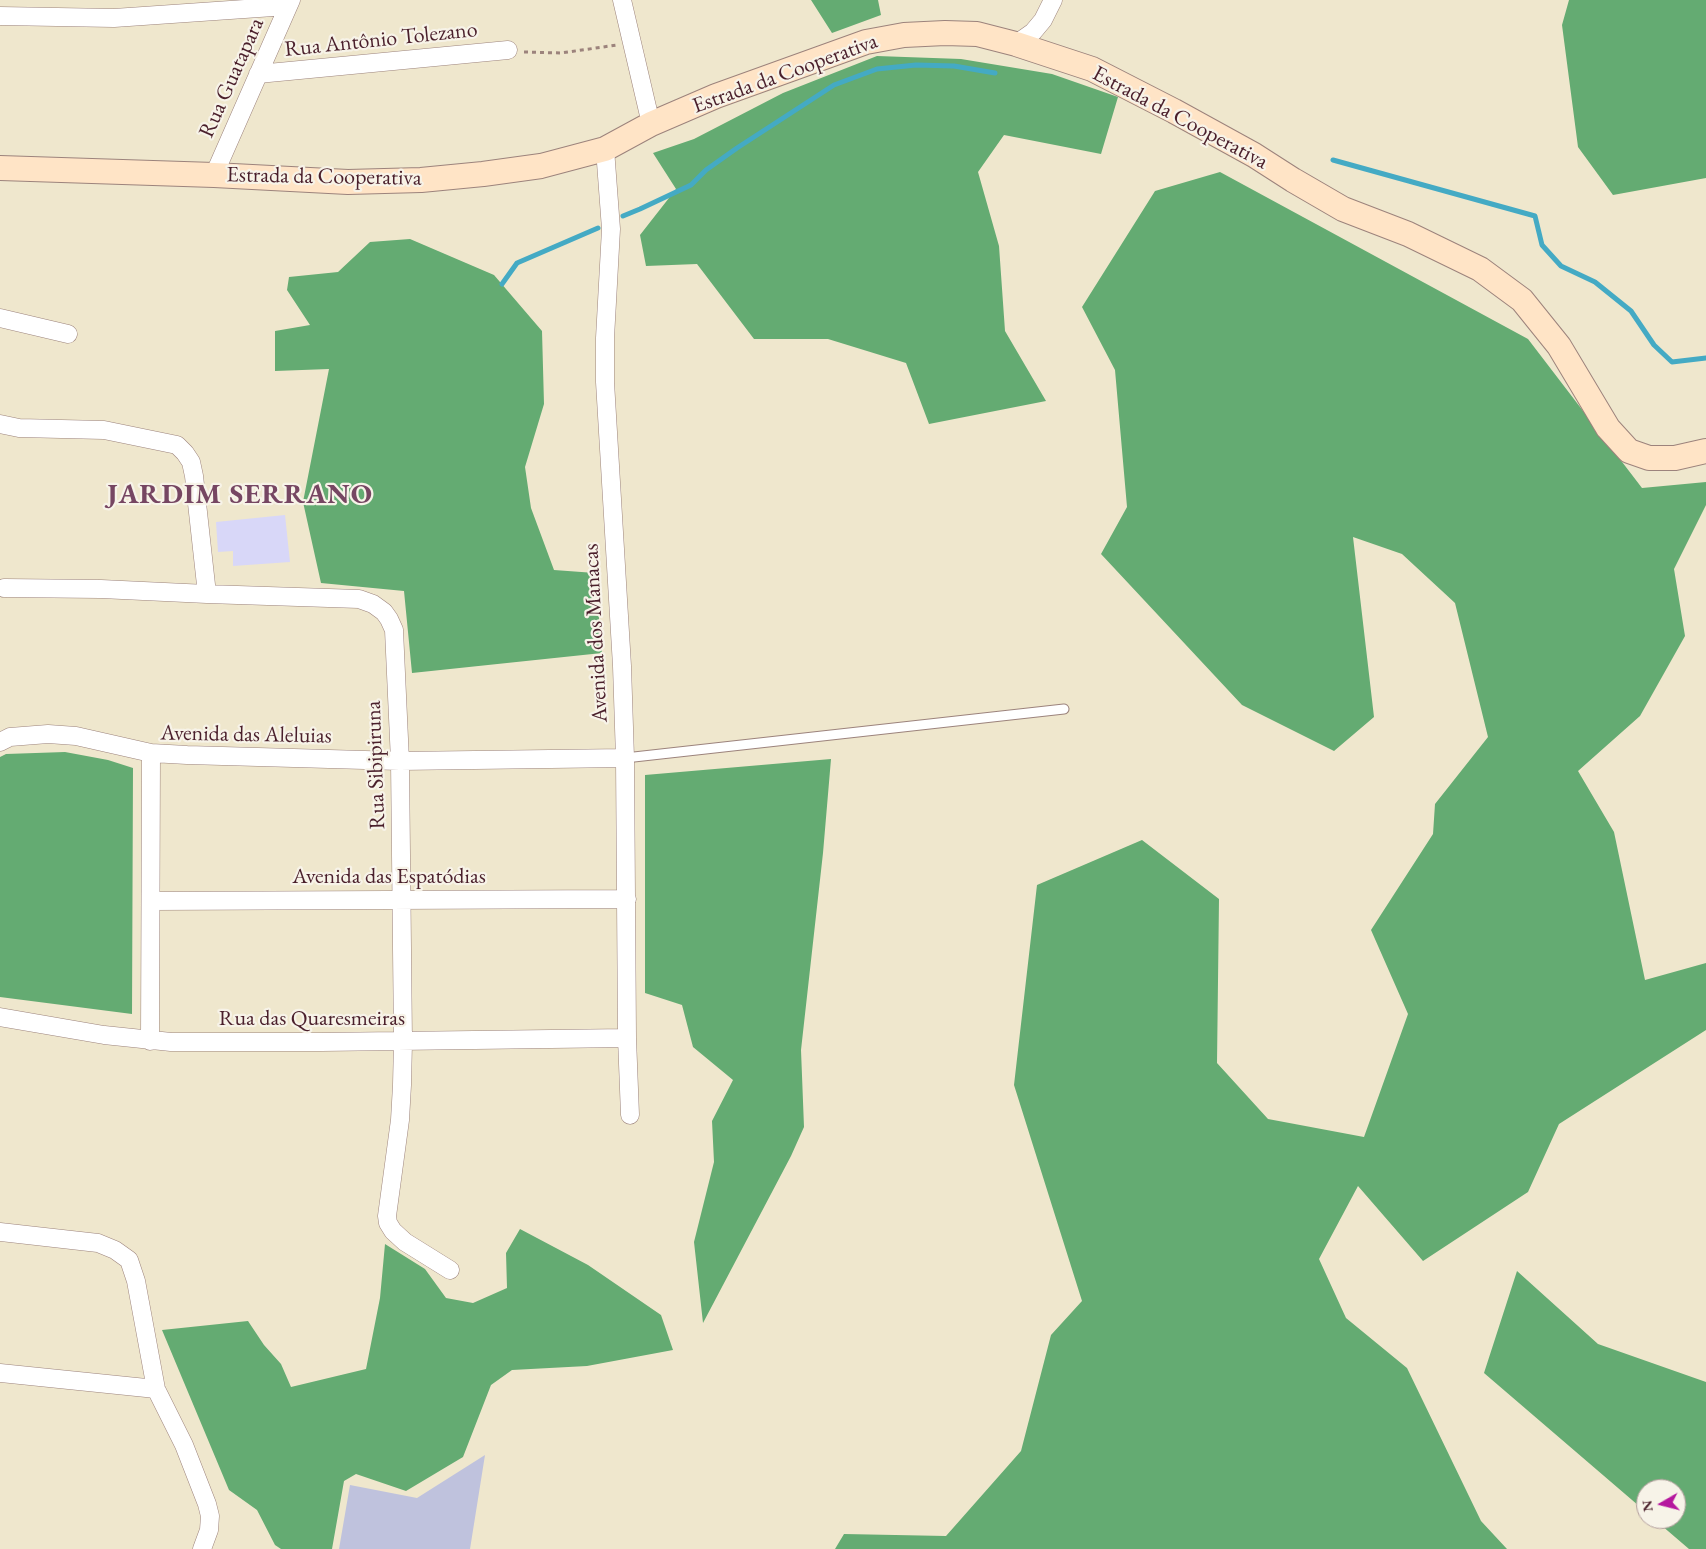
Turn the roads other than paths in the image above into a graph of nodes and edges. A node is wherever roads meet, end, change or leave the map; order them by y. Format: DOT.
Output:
graph roads {
  1 [pos="622,0"];
  2 [pos="1054,0"];
  3 [pos="290,3"];
  4 [pos="0,16"];
  5 [pos="1016,44"];
  6 [pos="508,50"];
  7 [pos="258,74"];
  8 [pos="651,124"];
  9 [pos="605,150"];
  10 [pos="0,168"];
  11 [pos="214,175"];
  12 [pos="0,318"];
  13 [pos="68,334"];
  14 [pos="0,424"];
  15 [pos="1706,451"];
  16 [pos="4,588"];
  17 [pos="207,594"];
  18 [pos="1064,709"];
  19 [pos="0,742"];
  20 [pos="151,752"];
  21 [pos="625,758"];
  22 [pos="400,761"];
  23 [pos="401,899"];
  24 [pos="627,899"];
  25 [pos="150,901"];
  26 [pos="0,1017"];
  27 [pos="627,1038"];
  28 [pos="150,1041"];
  29 [pos="403,1042"];
  30 [pos="630,1115"];
  31 [pos="0,1232"];
  32 [pos="450,1270"];
  33 [pos="0,1373"];
  34 [pos="156,1388"];
  35 [pos="202,1549"];
  1 -- 8 [label="street"];
  2 -- 5 [label="street"];
  3 -- 4 [label="street"];
  3 -- 7 [label="street, Rua Guatapara"];
  5 -- 8 [label="main road, Estrada da Cooperativa"];
  5 -- 15 [label="main road, Estrada da Cooperativa"];
  6 -- 7 [label="street, Rua Antônio Tolezano"];
  7 -- 11 [label="street, Rua Guatapara"];
  8 -- 9 [label="main road, Estrada da Cooperativa"];
  9 -- 11 [label="main road, Estrada da Cooperativa"];
  9 -- 21 [label="street, Avenida dos Manacas"];
  10 -- 11 [label="main road, Estrada da Cooperativa"];
  12 -- 13 [label="street"];
  14 -- 17 [label="street"];
  16 -- 17 [label="street, Rua Sibipiruna"];
  17 -- 22 [label="street, Rua Sibipiruna"];
  18 -- 21 [label="lane"];
  19 -- 20 [label="street"];
  20 -- 22 [label="street, Avenida das Aleluias"];
  20 -- 25 [label="street, Avenida das Aleluias"];
  21 -- 22 [label="street, Avenida das Aleluias"];
  21 -- 24 [label="street, Avenida dos Manacas"];
  22 -- 23 [label="street, Rua Sibipiruna"];
  23 -- 24 [label="street, Avenida das Espatódias"];
  23 -- 25 [label="street, Avenida das Espatódias"];
  23 -- 29 [label="street, Rua Sibipiruna"];
  24 -- 27 [label="street, Avenida dos Manacas"];
  25 -- 28 [label="street, Avenida das Aleluias"];
  26 -- 28 [label="street, Rua das Quaresmeiras"];
  27 -- 29 [label="street, Rua das Quaresmeiras"];
  27 -- 30 [label="street, Avenida dos Manacas"];
  28 -- 29 [label="street, Rua das Quaresmeiras"];
  29 -- 32 [label="street, Rua Sibipiruna"];
  31 -- 34 [label="street"];
  33 -- 34 [label="street"];
  34 -- 35 [label="street"];
}
